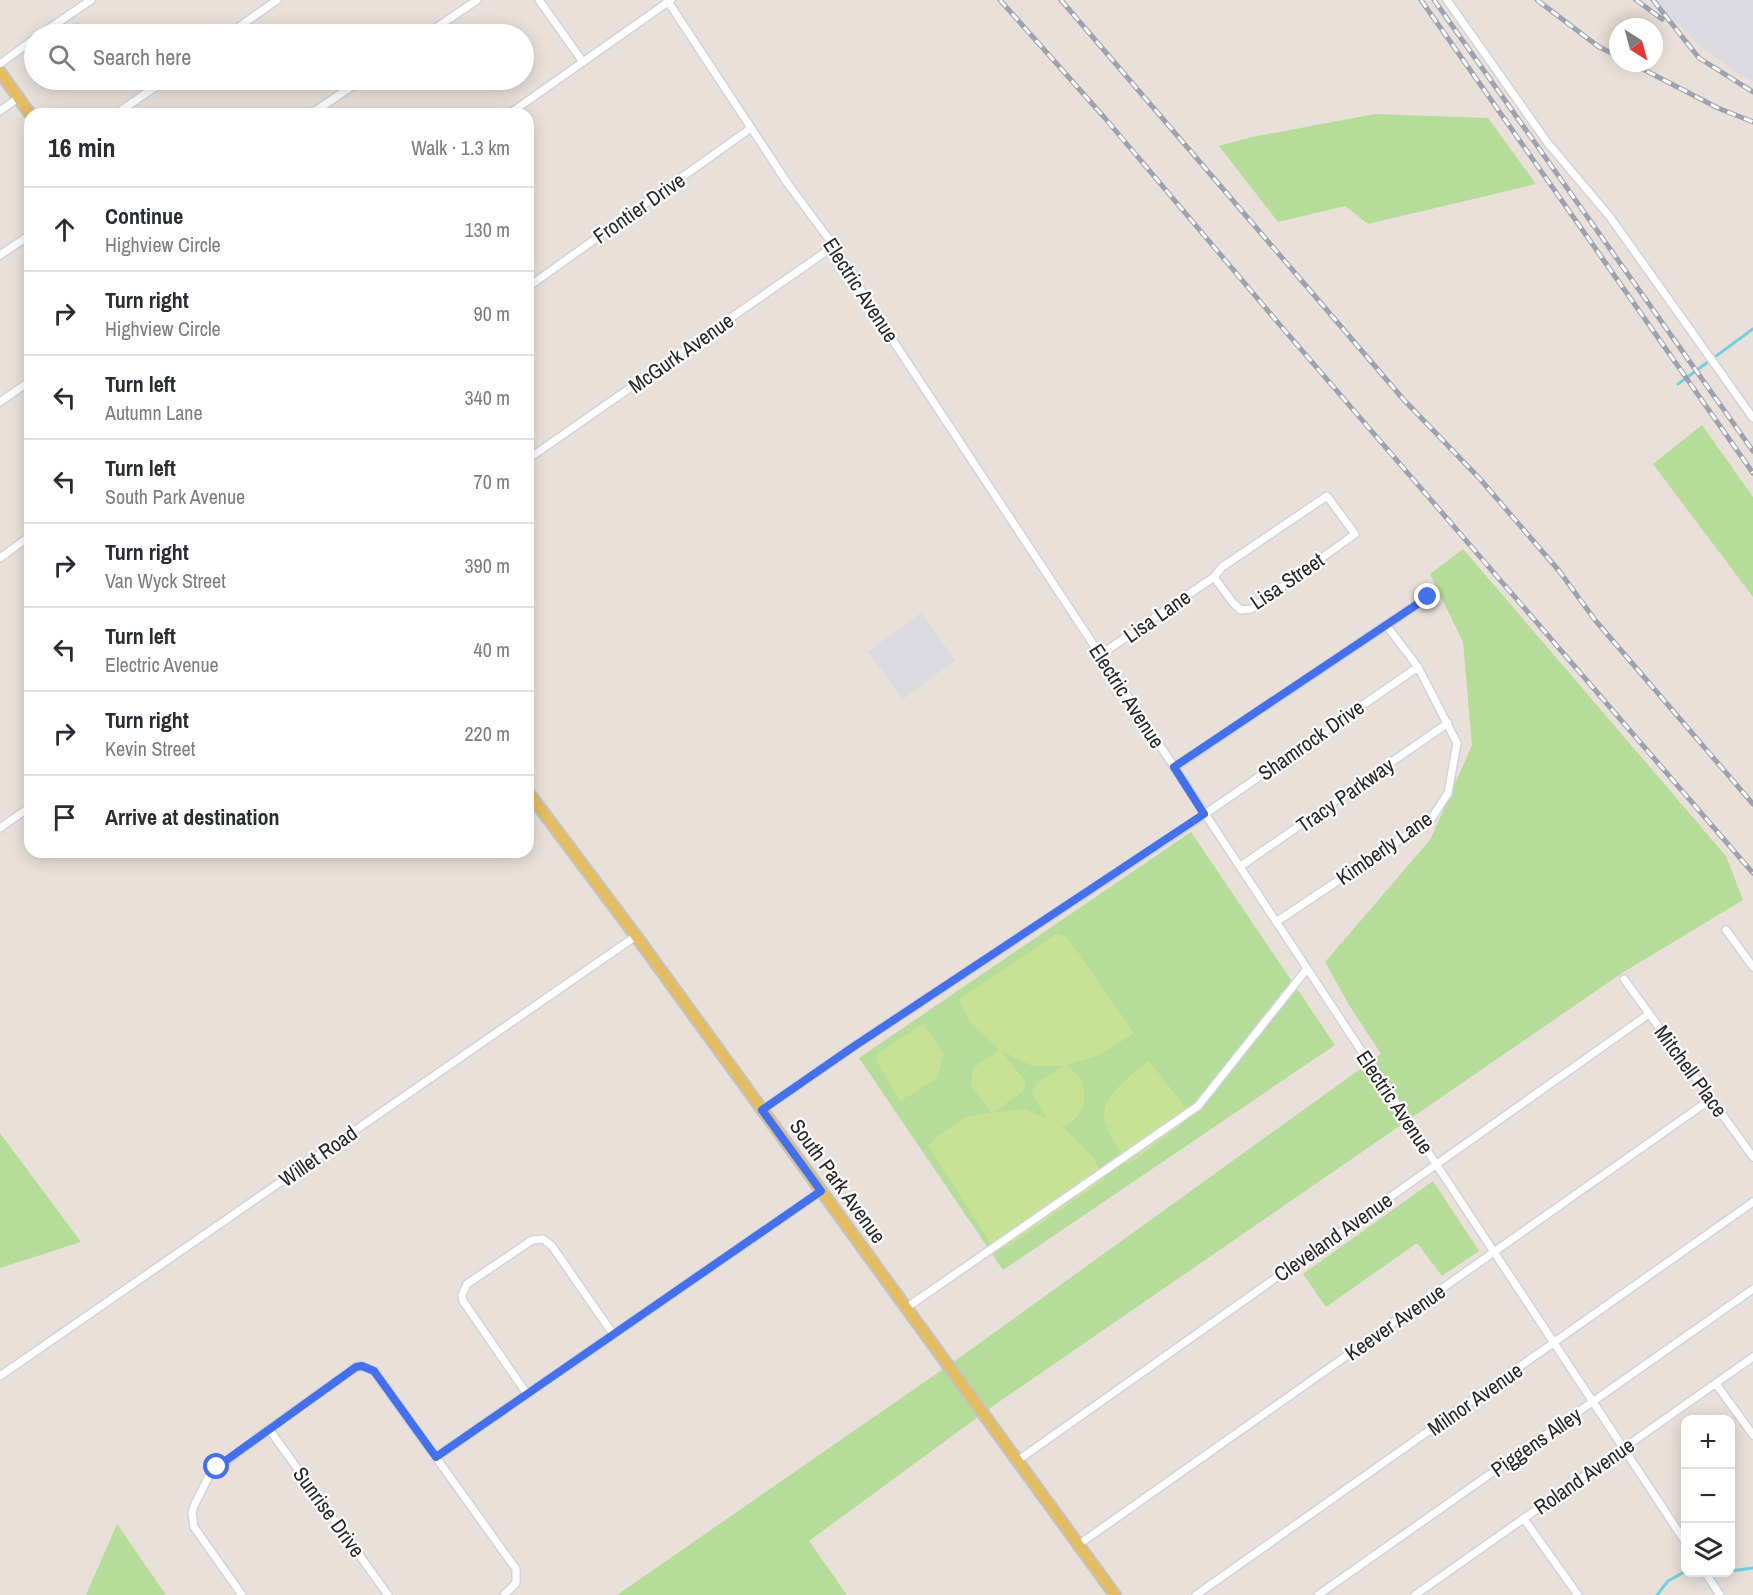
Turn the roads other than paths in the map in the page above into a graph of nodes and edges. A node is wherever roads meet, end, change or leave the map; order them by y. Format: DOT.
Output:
graph roads {
  1 [pos="91,0"];
  2 [pos="277,0"];
  3 [pos="477,0"];
  4 [pos="539,0"];
  5 [pos="1447,0"];
  6 [pos="669,1"];
  7 [pos="56,24"];
  8 [pos="243,24"];
  9 [pos="442,24"];
  10 [pos="24,46"];
  11 [pos="583,62"];
  12 [pos="0,64"];
  13 [pos="0,72"];
  14 [pos="151,90"];
  15 [pos="346,90"];
  16 [pos="18,98"];
  17 [pos="26,108"];
  18 [pos="125,108"];
  19 [pos="320,108"];
  20 [pos="518,108"];
  21 [pos="0,111"];
  22 [pos="751,128"];
  23 [pos="24,239"];
  24 [pos="834,246"];
  25 [pos="0,255"];
  26 [pos="534,283"];
  27 [pos="24,385"];
  28 [pos="0,402"];
  29 [pos="1753,418"];
  30 [pos="534,455"];
  31 [pos="24,540"];
  32 [pos="0,558"];
  33 [pos="1214,577"];
  34 [pos="1428,597"];
  35 [pos="1386,625"];
  36 [pos="1100,655"];
  37 [pos="1418,667"];
  38 [pos="1448,723"];
  39 [pos="1174,767"];
  40 [pos="534,800"];
  41 [pos="24,811"];
  42 [pos="1204,814"];
  43 [pos="0,828"];
  44 [pos="1241,867"];
  45 [pos="1276,922"];
  46 [pos="1726,930"];
  47 [pos="636,936"];
  48 [pos="1753,968"];
  49 [pos="1306,970"];
  50 [pos="1624,979"];
  51 [pos="1649,1014"];
  52 [pos="1711,1099"];
  53 [pos="762,1110"];
  54 [pos="1753,1157"];
  55 [pos="1436,1164"];
  56 [pos="821,1191"];
  57 [pos="1753,1202"];
  58 [pos="1494,1252"];
  59 [pos="1753,1288"];
  60 [pos="906,1308"];
  61 [pos="614,1334"];
  62 [pos="1554,1343"];
  63 [pos="1753,1357"];
  64 [pos="0,1376"];
  65 [pos="1716,1384"];
  66 [pos="527,1394"];
  67 [pos="1592,1401"];
  68 [pos="269,1429"];
  69 [pos="1753,1435"];
  70 [pos="1623,1449"];
  71 [pos="436,1457"];
  72 [pos="1017,1461"];
  73 [pos="1524,1519"];
  74 [pos="1681,1536"];
  75 [pos="1078,1545"];
  76 [pos="1708,1577"];
  77 [pos="1426,1592"];
  78 [pos="242,1595"];
  79 [pos="388,1595"];
  80 [pos="504,1595"];
  81 [pos="1115,1595"];
  82 [pos="1196,1595"];
  83 [pos="1318,1595"];
  84 [pos="1415,1595"];
  85 [pos="1578,1595"];
  86 [pos="1720,1595"];
  1 -- 7 [label="street"];
  2 -- 8 [label="street"];
  3 -- 9 [label="street"];
  4 -- 11 [label="street"];
  5 -- 29 [label="street"];
  6 -- 11 [label="street"];
  6 -- 22 [label="street, Electric Avenue"];
  10 -- 12 [label="street"];
  11 -- 20 [label="street"];
  13 -- 16 [label="main road"];
  14 -- 18 [label="street"];
  15 -- 19 [label="street"];
  16 -- 17 [label="main road"];
  16 -- 21 [label="street"];
  22 -- 24 [label="street, Electric Avenue"];
  22 -- 26 [label="street, Frontier Drive"];
  23 -- 25 [label="street"];
  24 -- 30 [label="street, McGurk Avenue"];
  24 -- 36 [label="street, Electric Avenue"];
  27 -- 28 [label="street"];
  31 -- 32 [label="street"];
  33 -- 33 [label="street, Lisa Street"];
  33 -- 36 [label="street, Lisa Lane"];
  34 -- 35 [label="street"];
  35 -- 37 [label="street, Kimberly Lane"];
  35 -- 39 [label="street"];
  36 -- 39 [label="street, Electric Avenue"];
  37 -- 38 [label="street, Kimberly Lane"];
  37 -- 42 [label="street, Shamrock Drive"];
  38 -- 44 [label="street, Tracy Parkway"];
  38 -- 45 [label="street, Kimberly Lane"];
  39 -- 42 [label="street, Electric Avenue"];
  40 -- 47 [label="main road, South Park Avenue"];
  41 -- 43 [label="street"];
  42 -- 44 [label="street, Electric Avenue"];
  42 -- 53 [label="street, Shamrock Drive"];
  44 -- 45 [label="street, Electric Avenue"];
  45 -- 49 [label="street, Electric Avenue"];
  46 -- 48 [label="street"];
  47 -- 53 [label="main road, South Park Avenue"];
  47 -- 64 [label="street, Willet Road"];
  49 -- 55 [label="street, Electric Avenue"];
  49 -- 60 [label="street"];
  50 -- 51 [label="street, Mitchell Place"];
  51 -- 52 [label="street, Mitchell Place"];
  51 -- 55 [label="street, Cleveland Avenue"];
  52 -- 54 [label="street, Mitchell Place"];
  52 -- 58 [label="street, Keever Avenue"];
  53 -- 56 [label="main road, South Park Avenue"];
  55 -- 58 [label="street, Electric Avenue"];
  55 -- 72 [label="street, Cleveland Avenue"];
  56 -- 60 [label="main road, South Park Avenue"];
  56 -- 61 [label="street"];
  57 -- 62 [label="street, Milnor Avenue"];
  58 -- 62 [label="street, Electric Avenue"];
  58 -- 75 [label="street, Keever Avenue"];
  59 -- 67 [label="street, Piggens Alley"];
  60 -- 72 [label="main road, South Park Avenue"];
  61 -- 66 [label="street"];
  61 -- 66 [label="street"];
  62 -- 67 [label="street, Electric Avenue"];
  62 -- 82 [label="street, Milnor Avenue"];
  63 -- 65 [label="street, Roland Avenue"];
  65 -- 69 [label="street"];
  65 -- 70 [label="street, Roland Avenue"];
  66 -- 71 [label="street"];
  67 -- 70 [label="street, Electric Avenue"];
  67 -- 83 [label="street, Piggens Alley"];
  68 -- 71 [label="street"];
  68 -- 78 [label="street"];
  68 -- 79 [label="street, Sunrise Drive"];
  70 -- 73 [label="street, Roland Avenue"];
  70 -- 74 [label="street, Electric Avenue"];
  71 -- 80 [label="street"];
  72 -- 75 [label="main road, South Park Avenue"];
  73 -- 77 [label="street, Roland Avenue"];
  73 -- 85 [label="street"];
  75 -- 81 [label="main road, South Park Avenue"];
  76 -- 86 [label="street"];
  77 -- 84 [label="street, Roland Avenue"];
}
